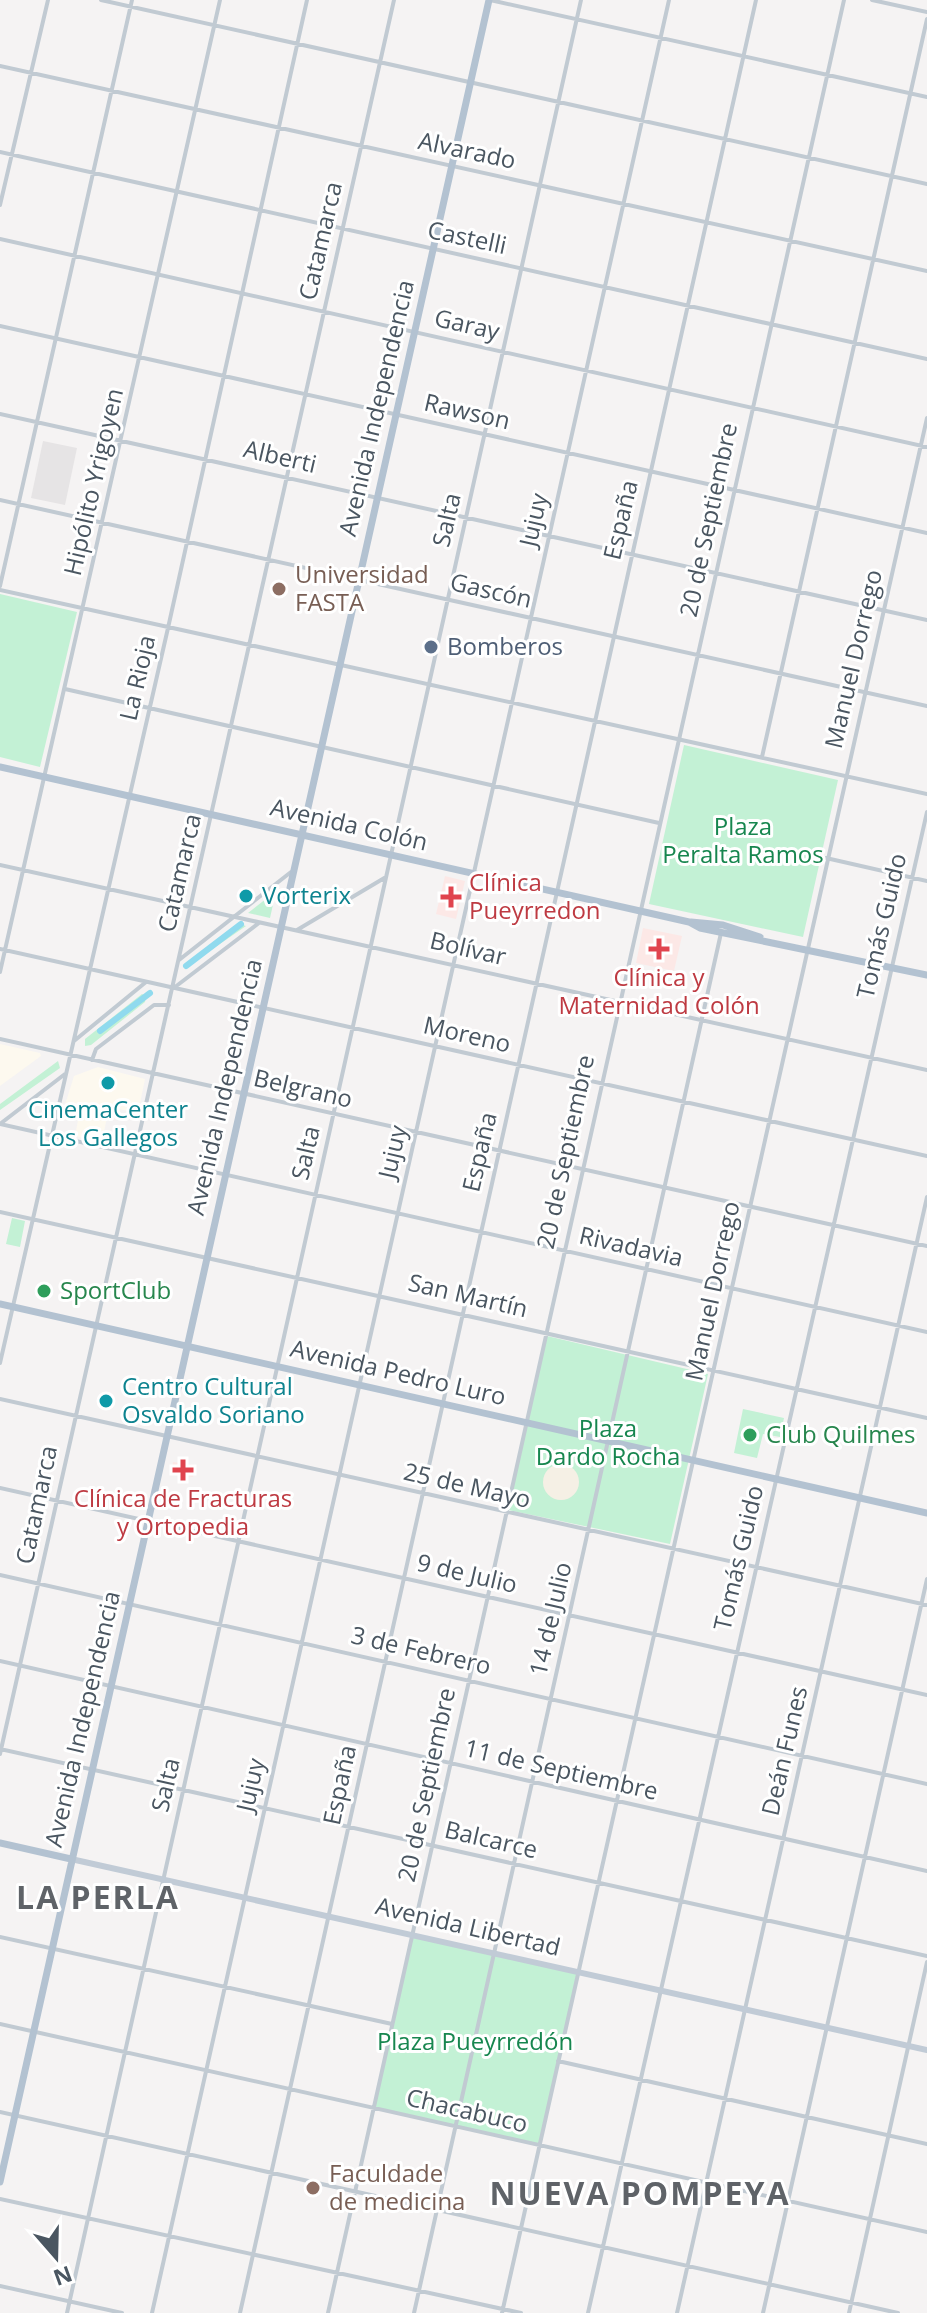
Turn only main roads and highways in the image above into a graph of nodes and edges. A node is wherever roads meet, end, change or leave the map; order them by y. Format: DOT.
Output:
graph roads {
  1 [pos="489,0"];
  2 [pos="0,767"];
  3 [pos="302,836"];
  4 [pos="691,922"];
  5 [pos="764,939"];
  6 [pos="927,975"];
  7 [pos="0,1304"];
  8 [pos="187,1346"];
  9 [pos="927,1513"];
  10 [pos="0,1843"];
  11 [pos="71,1859"];
  12 [pos="927,2050"];
  13 [pos="0,2182"];
  1 -- 3 [label="main road, Avenida Independencia"];
  2 -- 3 [label="main road, Avenida Colón"];
  3 -- 4 [label="main road, Avenida Colón"];
  3 -- 8 [label="main road, Avenida Independencia"];
  4 -- 5 [label="main road, Avenida Colón"];
  4 -- 5 [label="main road, Avenida Colón"];
  5 -- 6 [label="main road, Avenida Colón"];
  7 -- 8 [label="main road, Avenida Pedro Luro"];
  8 -- 9 [label="main road, Avenida Pedro Luro"];
  8 -- 11 [label="main road, Avenida Independencia"];
  10 -- 11 [label="main road, Avenida Libertad"];
  11 -- 12 [label="main road, Avenida Libertad"];
  11 -- 13 [label="main road, Avenida Independencia"];
}
